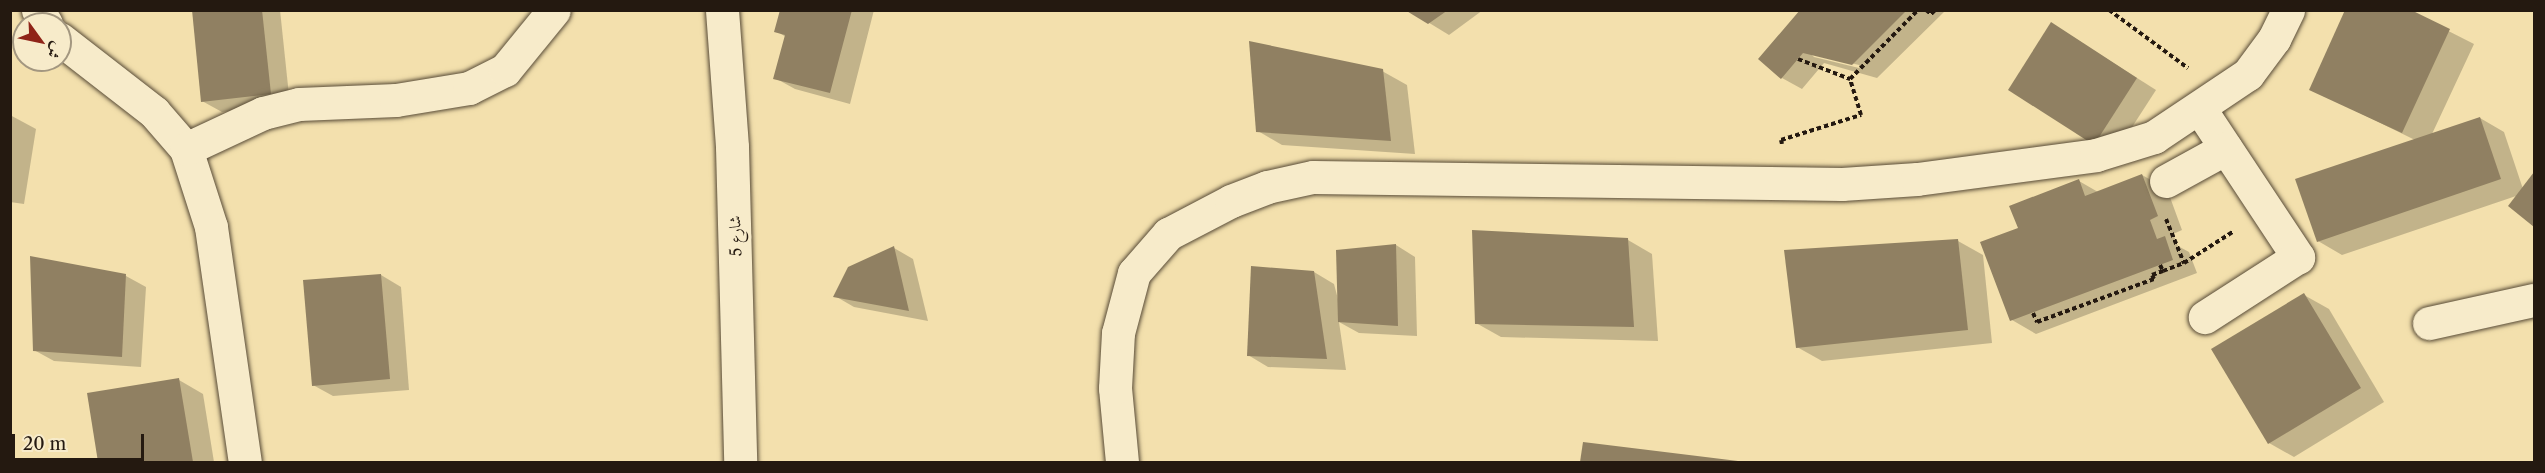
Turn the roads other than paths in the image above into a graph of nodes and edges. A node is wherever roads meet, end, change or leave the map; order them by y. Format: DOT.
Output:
graph roads {
  1 [pos="554,10"];
  2 [pos="722,10"];
  3 [pos="2288,10"];
  4 [pos="72,48"];
  5 [pos="2211,101"];
  6 [pos="2226,148"];
  7 [pos="186,149"];
  8 [pos="2165,196"];
  9 [pos="2535,300"];
  10 [pos="2205,317"];
  11 [pos="2429,323"];
  12 [pos="245,462"];
  13 [pos="740,462"];
  14 [pos="1122,462"];
  1 -- 7 [label="street"];
  2 -- 13 [label="street, شارع 5"];
  3 -- 5 [label="street"];
  4 -- 7 [label="street"];
  5 -- 6 [label="street"];
  5 -- 14 [label="street"];
  6 -- 8 [label="street"];
  6 -- 10 [label="street"];
  7 -- 12 [label="street"];
  9 -- 11 [label="street"];
}
